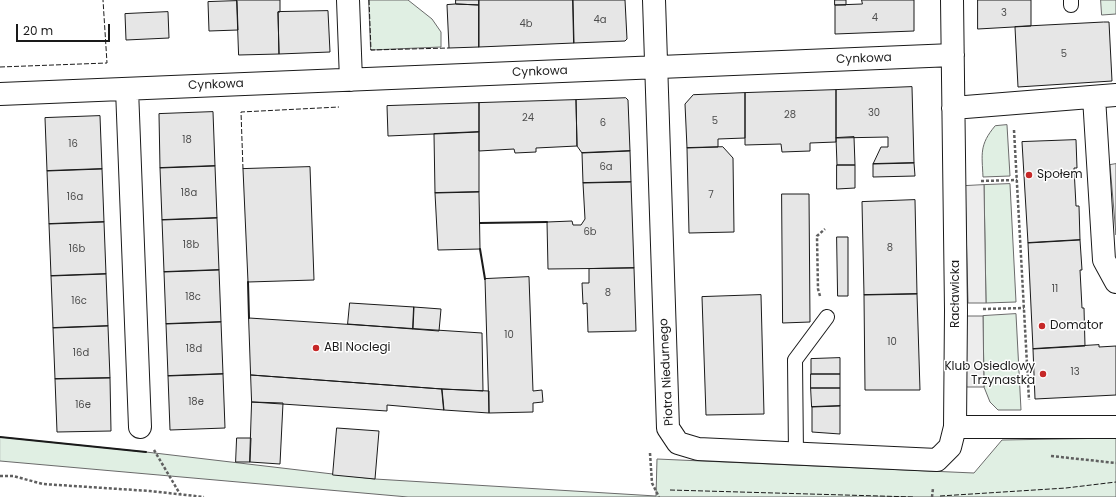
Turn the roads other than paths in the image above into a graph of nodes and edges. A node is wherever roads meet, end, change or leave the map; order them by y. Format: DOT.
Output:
graph roads {
  1 [pos="348,0"];
  2 [pos="654,0"];
  3 [pos="952,0"];
  4 [pos="953,55"];
  5 [pos="657,67"];
  6 [pos="352,80"];
  7 [pos="127,89"];
  8 [pos="0,94"];
  9 [pos="1116,95"];
  10 [pos="1094,97"];
  11 [pos="953,108"];
  12 [pos="1116,282"];
  13 [pos="827,317"];
  14 [pos="140,427"];
  15 [pos="955,427"];
  16 [pos="1116,427"];
  17 [pos="796,454"];
  1 -- 6 [label="street"];
  2 -- 5 [label="street, Piotra Niedurnego"];
  3 -- 4 [label="street, Racławicka"];
  4 -- 5 [label="street, Cynkowa"];
  4 -- 11 [label="street, Racławicka"];
  5 -- 6 [label="street, Cynkowa"];
  5 -- 17 [label="street, Piotra Niedurnego"];
  6 -- 7 [label="street, Cynkowa"];
  7 -- 8 [label="street, Cynkowa"];
  7 -- 14 [label="street"];
  9 -- 10 [label="street"];
  10 -- 11 [label="street"];
  10 -- 12 [label="street"];
  11 -- 15 [label="street, Racławicka"];
  13 -- 17 [label="lane"];
  15 -- 16 [label="street"];
  15 -- 17 [label="street, Piotra Niedurnego"];
}
